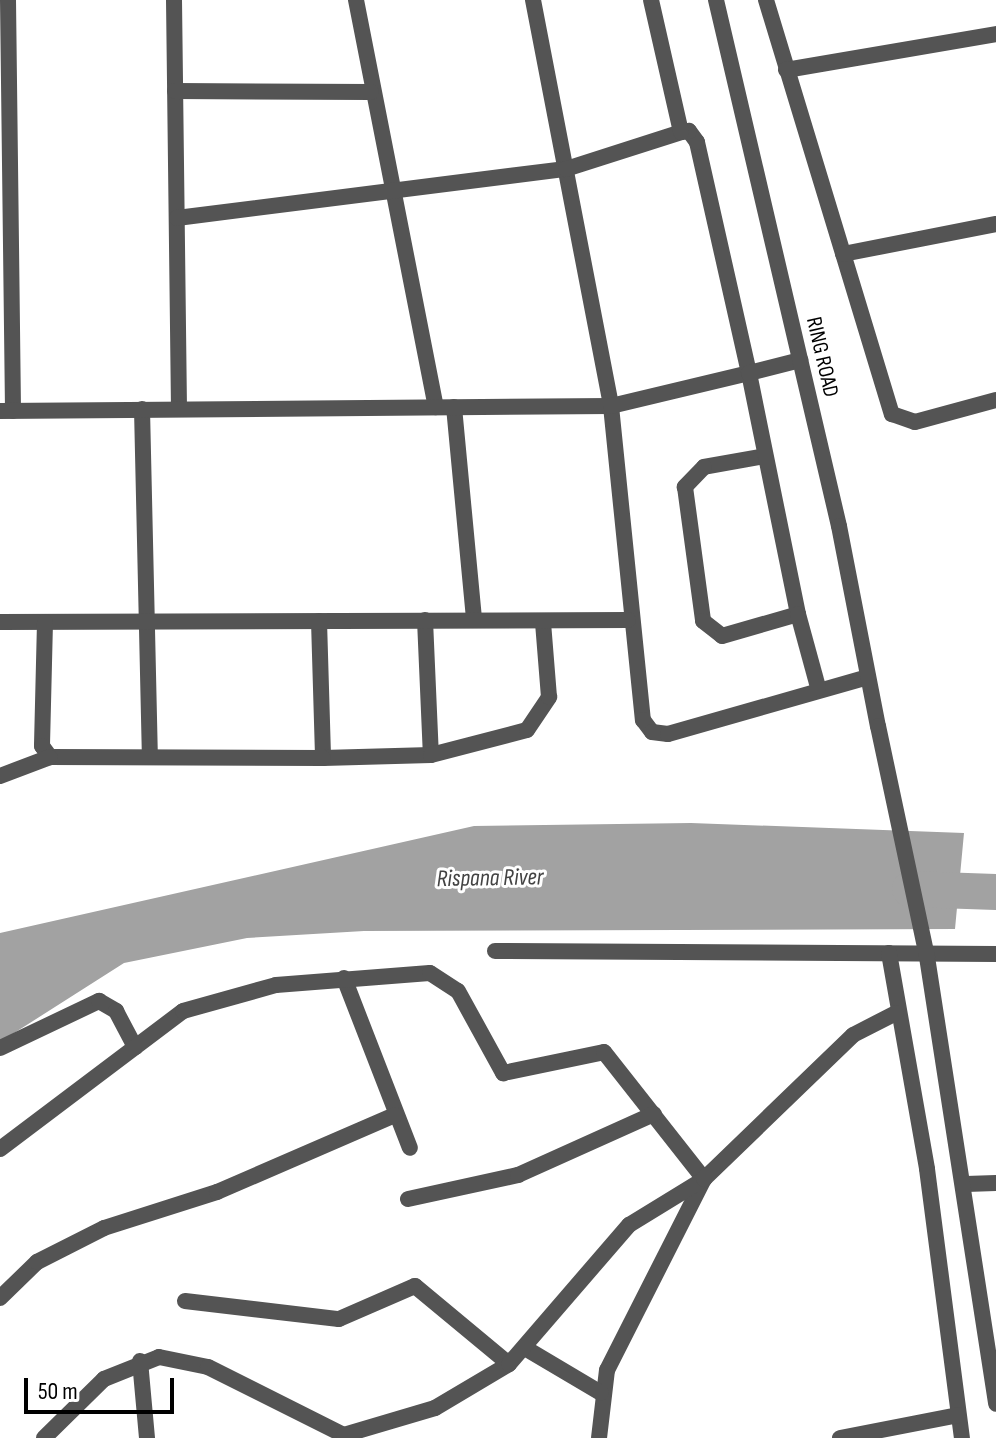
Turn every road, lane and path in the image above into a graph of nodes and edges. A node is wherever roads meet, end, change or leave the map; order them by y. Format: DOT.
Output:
graph roads {
  1 [pos="8,0"];
  2 [pos="174,0"];
  3 [pos="356,0"];
  4 [pos="533,0"];
  5 [pos="651,0"];
  6 [pos="716,0"];
  7 [pos="766,0"];
  8 [pos="996,34"];
  9 [pos="786,70"];
  10 [pos="175,91"];
  11 [pos="371,92"];
  12 [pos="4,119"];
  13 [pos="681,132"];
  14 [pos="566,169"];
  15 [pos="393,195"];
  16 [pos="177,218"];
  17 [pos="996,224"];
  18 [pos="843,254"];
  19 [pos="800,360"];
  20 [pos="749,373"];
  21 [pos="996,400"];
  22 [pos="611,406"];
  23 [pos="436,407"];
  24 [pos="454,407"];
  25 [pos="142,409"];
  26 [pos="179,409"];
  27 [pos="7,411"];
  28 [pos="765,456"];
  29 [pos="798,614"];
  30 [pos="425,620"];
  31 [pos="474,620"];
  32 [pos="628,620"];
  33 [pos="145,621"];
  34 [pos="319,621"];
  35 [pos="0,622"];
  36 [pos="45,622"];
  37 [pos="543,623"];
  38 [pos="868,677"];
  39 [pos="818,687"];
  40 [pos="150,755"];
  41 [pos="431,755"];
  42 [pos="50,757"];
  43 [pos="323,758"];
  44 [pos="0,776"];
  45 [pos="495,951"];
  46 [pos="889,953"];
  47 [pos="996,954"];
  48 [pos="344,978"];
  49 [pos="896,1013"];
  50 [pos="135,1047"];
  51 [pos="0,1048"];
  52 [pos="654,1114"];
  53 [pos="395,1115"];
  54 [pos="410,1148"];
  55 [pos="0,1149"];
  56 [pos="704,1179"];
  57 [pos="996,1183"];
  58 [pos="966,1184"];
  59 [pos="408,1199"];
  60 [pos="0,1298"];
  61 [pos="185,1301"];
  62 [pos="525,1348"];
  63 [pos="140,1361"];
  64 [pos="509,1364"];
  65 [pos="601,1393"];
  66 [pos="996,1404"];
  67 [pos="958,1415"];
  68 [pos="341,1436"];
  69 [pos="44,1438"];
  70 [pos="147,1438"];
  71 [pos="599,1438"];
  72 [pos="840,1438"];
  73 [pos="962,1438"];
  1 -- 12 [label="street"];
  2 -- 10 [label="street"];
  3 -- 11 [label="street"];
  4 -- 14 [label="street"];
  5 -- 13 [label="street"];
  6 -- 19 [label="street, RING ROAD"];
  7 -- 9 [label="street"];
  8 -- 9 [label="street"];
  9 -- 18 [label="street"];
  10 -- 11 [label="street"];
  10 -- 16 [label="street"];
  11 -- 15 [label="street"];
  12 -- 27 [label="street"];
  13 -- 14 [label="street"];
  13 -- 20 [label="street"];
  14 -- 15 [label="street"];
  14 -- 22 [label="street"];
  15 -- 16 [label="street"];
  15 -- 23 [label="street"];
  16 -- 26 [label="street"];
  17 -- 18 [label="street"];
  18 -- 21 [label="street"];
  19 -- 20 [label="street"];
  19 -- 38 [label="street, RING ROAD"];
  20 -- 22 [label="street"];
  20 -- 28 [label="street"];
  22 -- 24 [label="street"];
  22 -- 32 [label="street"];
  23 -- 24 [label="street"];
  23 -- 26 [label="street"];
  24 -- 31 [label="street"];
  25 -- 26 [label="street"];
  25 -- 27 [label="street"];
  25 -- 33 [label="street"];
  28 -- 29 [label="street"];
  28 -- 29 [label="street"];
  29 -- 39 [label="street"];
  30 -- 31 [label="street"];
  30 -- 34 [label="street"];
  30 -- 41 [label="street"];
  31 -- 37 [label="street"];
  32 -- 37 [label="street"];
  32 -- 39 [label="street"];
  33 -- 34 [label="street"];
  33 -- 36 [label="street"];
  33 -- 40 [label="street"];
  34 -- 43 [label="street"];
  35 -- 36 [label="street"];
  36 -- 42 [label="street"];
  37 -- 41 [label="street"];
  38 -- 39 [label="street"];
  38 -- 58 [label="street, RING ROAD, bridge"];
  40 -- 42 [label="street"];
  40 -- 43 [label="street"];
  41 -- 43 [label="street"];
  42 -- 44 [label="street"];
  45 -- 46 [label="street"];
  46 -- 47 [label="street"];
  46 -- 49 [label="street"];
  48 -- 50 [label="street"];
  48 -- 52 [label="street"];
  48 -- 53 [label="street"];
  49 -- 56 [label="street"];
  49 -- 67 [label="street"];
  50 -- 51 [label="street"];
  50 -- 55 [label="street"];
  52 -- 56 [label="street"];
  52 -- 59 [label="street"];
  53 -- 54 [label="street"];
  53 -- 60 [label="street"];
  56 -- 62 [label="street"];
  56 -- 65 [label="street"];
  57 -- 58 [label="street"];
  58 -- 66 [label="street, RING ROAD"];
  61 -- 64 [label="street"];
  62 -- 64 [label="street"];
  62 -- 65 [label="street"];
  63 -- 68 [label="street"];
  63 -- 69 [label="street"];
  63 -- 70 [label="street"];
  64 -- 68 [label="street"];
  65 -- 71 [label="street"];
  67 -- 72 [label="street"];
  67 -- 73 [label="street"];
}
